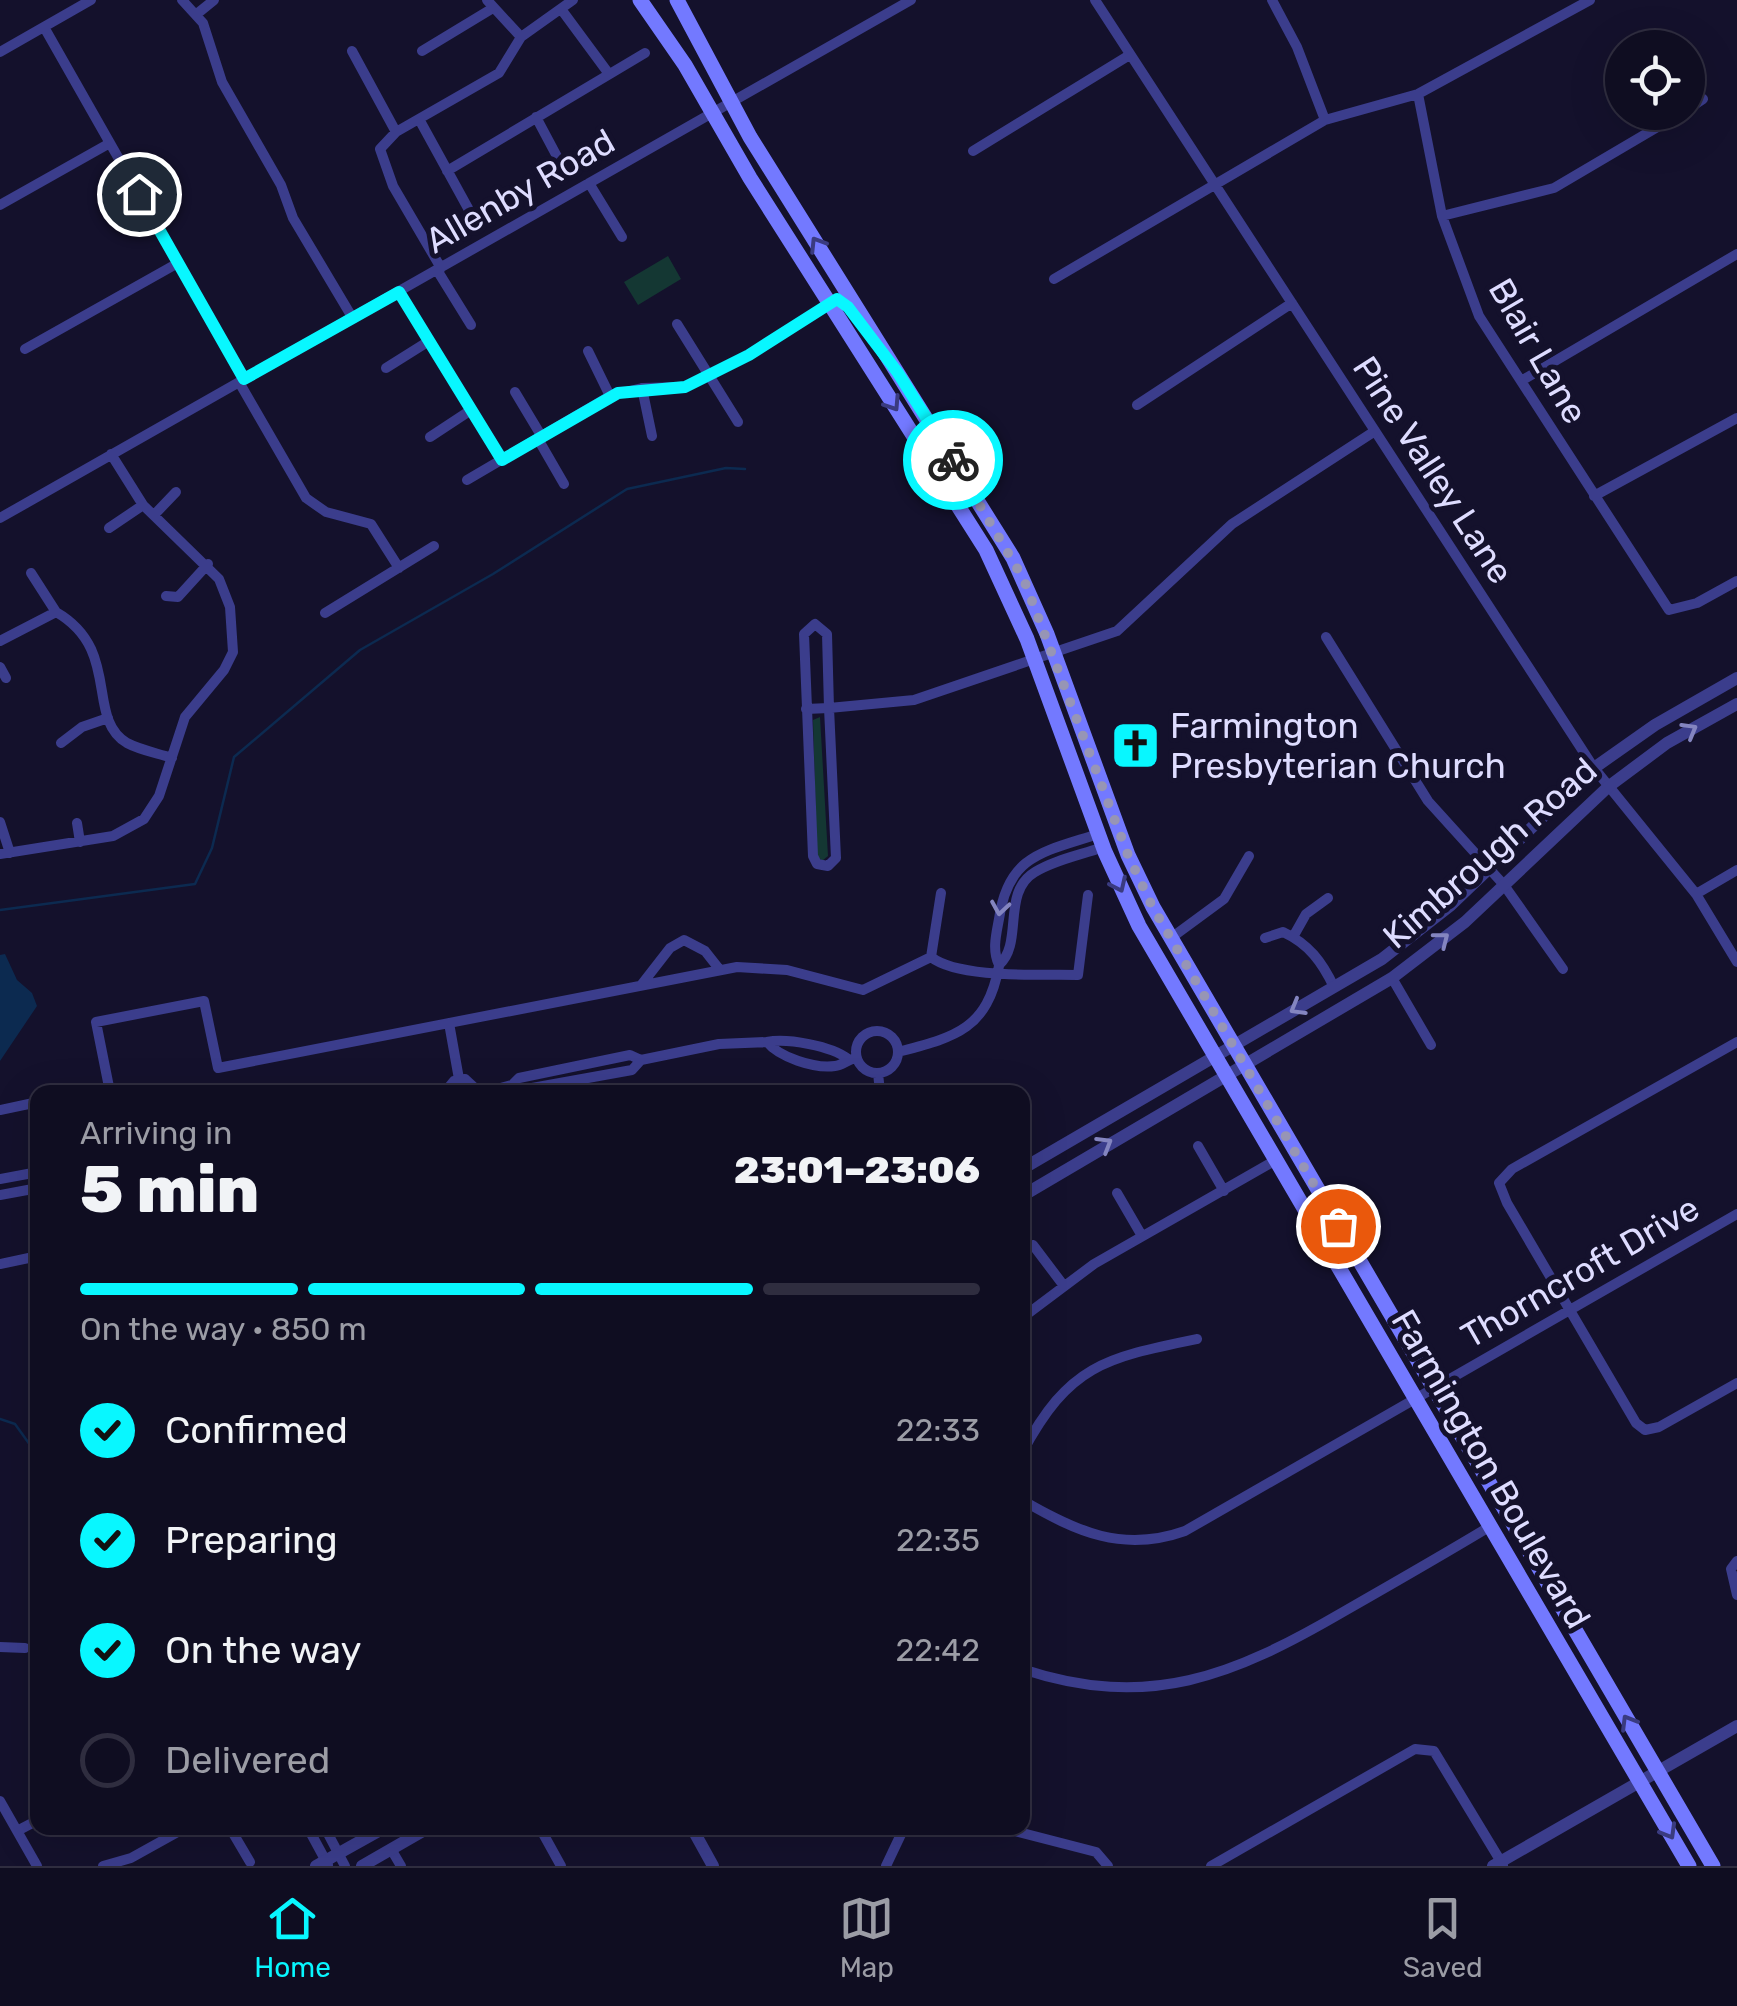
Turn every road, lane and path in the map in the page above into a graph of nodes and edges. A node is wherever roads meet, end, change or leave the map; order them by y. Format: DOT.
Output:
graph roads {
  1 [pos="92,0"];
  2 [pos="182,0"];
  3 [pos="214,0"];
  4 [pos="573,0"];
  5 [pos="678,0"];
  6 [pos="911,0"];
  7 [pos="1095,0"];
  8 [pos="1272,0"];
  9 [pos="1590,0"];
  10 [pos="489,3"];
  11 [pos="643,5"];
  12 [pos="561,8"];
  13 [pos="198,13"];
  14 [pos="44,27"];
  15 [pos="521,38"];
  16 [pos="422,51"];
  17 [pos="0,52"];
  18 [pos="352,52"];
  19 [pos="644,54"];
  20 [pos="1128,56"];
  21 [pos="609,74"];
  22 [pos="1418,94"];
  23 [pos="722,107"];
  24 [pos="536,117"];
  25 [pos="419,119"];
  26 [pos="1324,120"];
  27 [pos="1653,130"];
  28 [pos="396,132"];
  29 [pos="110,142"];
  30 [pos="973,151"];
  31 [pos="561,164"];
  32 [pos="447,171"];
  33 [pos="1212,182"];
  34 [pos="590,183"];
  35 [pos="0,204"];
  36 [pos="469,210"];
  37 [pos="1442,216"];
  38 [pos="622,236"];
  39 [pos="1737,254"];
  40 [pos="178,263"];
  41 [pos="439,269"];
  42 [pos="1054,279"];
  43 [pos="399,292"];
  44 [pos="838,298"];
  45 [pos="1292,303"];
  46 [pos="352,318"];
  47 [pos="677,324"];
  48 [pos="471,325"];
  49 [pos="429,341"];
  50 [pos="25,349"];
  51 [pos="588,351"];
  52 [pos="386,368"];
  53 [pos="708,375"];
  54 [pos="242,381"];
  55 [pos="1521,381"];
  56 [pos="642,388"];
  57 [pos="515,392"];
  58 [pos="610,396"];
  59 [pos="1137,405"];
  60 [pos="472,410"];
  61 [pos="1737,418"];
  62 [pos="738,422"];
  63 [pos="1375,432"];
  64 [pos="652,436"];
  65 [pos="430,437"];
  66 [pos="540,438"];
  67 [pos="111,454"];
  68 [pos="502,460"];
  69 [pos="467,480"];
  70 [pos="564,484"];
  71 [pos="176,492"];
  72 [pos="1594,496"];
  73 [pos="142,505"];
  74 [pos="154,515"];
  75 [pos="0,518"];
  76 [pos="110,528"];
  77 [pos="434,546"];
  78 [pos="208,564"];
  79 [pos="399,568"];
  80 [pos="31,573"];
  81 [pos="1737,581"];
  82 [pos="166,596"];
  83 [pos="56,612"];
  84 [pos="325,613"];
  85 [pos="1326,637"];
  86 [pos="0,641"];
  87 [pos="1055,653"];
  88 [pos="1034,660"];
  89 [pos="1737,678"];
  90 [pos="1737,704"];
  91 [pos="829,708"];
  92 [pos="806,709"];
  93 [pos="108,718"];
  94 [pos="61,742"];
  95 [pos="172,758"];
  96 [pos="1594,768"];
  97 [pos="1608,787"];
  98 [pos="0,822"];
  99 [pos="77,824"];
  100 [pos="1107,835"];
  101 [pos="80,842"];
  102 [pos="5,854"];
  103 [pos="1248,856"];
  104 [pos="1490,866"];
  105 [pos="1737,870"];
  106 [pos="1504,885"];
  107 [pos="941,893"];
  108 [pos="1696,894"];
  109 [pos="1088,895"];
  110 [pos="1328,898"];
  111 [pos="1293,937"];
  112 [pos="1170,938"];
  113 [pos="1266,938"];
  114 [pos="932,957"];
  115 [pos="1737,962"];
  116 [pos="998,969"];
  117 [pos="1562,969"];
  118 [pos="720,970"];
  119 [pos="1392,978"];
  120 [pos="642,984"];
  121 [pos="1334,987"];
  122 [pos="449,1023"];
  123 [pos="766,1042"];
  124 [pos="1737,1042"];
  125 [pos="1233,1045"];
  126 [pos="1431,1045"];
  127 [pos="820,1050"];
  128 [pos="898,1052"];
  129 [pos="1215,1056"];
  130 [pos="852,1058"];
  131 [pos="817,1064"];
  132 [pos="1245,1064"];
  133 [pos="878,1073"];
  134 [pos="1226,1075"];
  135 [pos="459,1078"];
  136 [pos="109,1085"];
  137 [pos="452,1085"];
  138 [pos="475,1085"];
  139 [pos="513,1085"];
  140 [pos="879,1085"];
  141 [pos="30,1104"];
  142 [pos="0,1110"];
  143 [pos="1198,1146"];
  144 [pos="1276,1160"];
  145 [pos="1030,1164"];
  146 [pos="30,1173"];
  147 [pos="0,1179"];
  148 [pos="30,1189"];
  149 [pos="1030,1191"];
  150 [pos="1224,1191"];
  151 [pos="1117,1193"];
  152 [pos="0,1195"];
  153 [pos="1737,1214"];
  154 [pos="1142,1236"];
  155 [pos="1033,1246"];
  156 [pos="30,1258"];
  157 [pos="0,1264"];
  158 [pos="1064,1286"];
  159 [pos="1569,1311"];
  160 [pos="1030,1312"];
  161 [pos="1197,1339"];
  162 [pos="1737,1384"];
  163 [pos="1433,1388"];
  164 [pos="1415,1399"];
  165 [pos="1030,1438"];
  166 [pos="1030,1505"];
  167 [pos="1507,1516"];
  168 [pos="1490,1527"];
  169 [pos="1734,1565"];
  170 [pos="1737,1595"];
  171 [pos="0,1647"];
  172 [pos="25,1648"];
  173 [pos="1030,1672"];
  174 [pos="1737,1726"];
  175 [pos="1658,1772"];
  176 [pos="1640,1782"];
  177 [pos="0,1801"];
  178 [pos="30,1824"];
  179 [pos="17,1831"];
  180 [pos="162,1835"];
  181 [pos="173,1835"];
  182 [pos="234,1835"];
  183 [pos="311,1835"];
  184 [pos="329,1835"];
  185 [pos="375,1835"];
  186 [pos="416,1835"];
  187 [pos="544,1835"];
  188 [pos="696,1835"];
  189 [pos="901,1835"];
  190 [pos="1030,1835"];
  191 [pos="164,1840"];
  192 [pos="391,1849"];
  193 [pos="342,1860"];
  194 [pos="250,1862"];
  195 [pos="323,1864"];
  196 [pos="1499,1864"];
  197 [pos="111,1865"];
  198 [pos="37,1866"];
  199 [pos="362,1866"];
  200 [pos="401,1866"];
  201 [pos="562,1866"];
  202 [pos="713,1866"];
  203 [pos="886,1866"];
  204 [pos="1108,1866"];
  205 [pos="1211,1866"];
  206 [pos="1689,1866"];
  207 [pos="1713,1866"];
  1 -- 14 [label="street"];
  2 -- 13 [label="street"];
  3 -- 13 [label="street"];
  4 -- 12 [label="street"];
  5 -- 23 [label="main road, Farmington Boulevard"];
  6 -- 23 [label="street, Allenby Road"];
  7 -- 20 [label="street, Pine Valley Lane"];
  8 -- 26 [label="street"];
  9 -- 22 [label="street"];
  10 -- 15 [label="street"];
  10 -- 16 [label="street"];
  11 -- 23 [label="main road, Farmington Boulevard"];
  12 -- 15 [label="street"];
  12 -- 21 [label="street"];
  13 -- 46 [label="street"];
  14 -- 17 [label="street"];
  14 -- 29 [label="street"];
  15 -- 25 [label="street"];
  18 -- 28 [label="street"];
  19 -- 21 [label="street"];
  20 -- 30 [label="street"];
  20 -- 33 [label="street, Pine Valley Lane"];
  21 -- 24 [label="street"];
  22 -- 26 [label="street"];
  22 -- 37 [label="street, Blair Lane"];
  23 -- 34 [label="street, Allenby Road"];
  23 -- 44 [label="main road, Farmington Boulevard"];
  44 -- 23 [label="main road, Farmington Boulevard, one-way"];
  24 -- 31 [label="street"];
  24 -- 32 [label="street"];
  25 -- 28 [label="street"];
  25 -- 32 [label="street"];
  26 -- 33 [label="street"];
  27 -- 37 [label="street"];
  28 -- 41 [label="street"];
  29 -- 35 [label="street"];
  29 -- 40 [label="street"];
  32 -- 36 [label="street"];
  33 -- 42 [label="street"];
  33 -- 45 [label="street, Pine Valley Lane"];
  34 -- 38 [label="street"];
  34 -- 41 [label="street, Allenby Road"];
  37 -- 55 [label="street, Blair Lane"];
  39 -- 55 [label="street"];
  40 -- 50 [label="street"];
  40 -- 54 [label="street"];
  41 -- 43 [label="street, Allenby Road"];
  41 -- 48 [label="street"];
  43 -- 46 [label="street, Allenby Road"];
  43 -- 49 [label="street"];
  44 -- 53 [label="street"];
  44 -- 87 [label="main road, Farmington Boulevard"];
  44 -- 88 [label="main road, Farmington Boulevard, one-way"];
  45 -- 59 [label="street"];
  45 -- 63 [label="street, Pine Valley Lane"];
  46 -- 54 [label="street, Allenby Road"];
  47 -- 53 [label="street"];
  49 -- 52 [label="street"];
  49 -- 60 [label="street"];
  51 -- 58 [label="street"];
  53 -- 56 [label="street"];
  53 -- 62 [label="street"];
  54 -- 67 [label="street, Allenby Road"];
  54 -- 79 [label="street"];
  55 -- 72 [label="street, Blair Lane"];
  56 -- 58 [label="street"];
  56 -- 64 [label="street"];
  57 -- 66 [label="street"];
  58 -- 66 [label="street"];
  60 -- 65 [label="street"];
  60 -- 68 [label="street"];
  61 -- 72 [label="street"];
  63 -- 87 [label="street"];
  63 -- 96 [label="street, Pine Valley Lane"];
  66 -- 68 [label="street"];
  66 -- 70 [label="street"];
  67 -- 73 [label="street"];
  67 -- 75 [label="street, Allenby Road"];
  68 -- 69 [label="street"];
  71 -- 74 [label="street"];
  72 -- 81 [label="street, Blair Lane"];
  73 -- 74 [label="street"];
  73 -- 76 [label="street"];
  74 -- 78 [label="street"];
  77 -- 79 [label="street"];
  78 -- 82 [label="street"];
  78 -- 95 [label="street"];
  79 -- 84 [label="street"];
  80 -- 83 [label="street"];
  83 -- 86 [label="street"];
  83 -- 93 [label="street"];
  85 -- 104 [label="street"];
  87 -- 88 [label="street"];
  87 -- 100 [label="main road, Farmington Boulevard"];
  88 -- 91 [label="street"];
  88 -- 100 [label="main road, Farmington Boulevard"];
  89 -- 96 [label="street, Kimbrough Road"];
  97 -- 90 [label="street, Kimbrough Road, one-way"];
  91 -- 92 [label="street"];
  91 -- 92 [label="street"];
  91 -- 92 [label="street"];
  93 -- 94 [label="street"];
  93 -- 95 [label="street"];
  95 -- 101 [label="street"];
  96 -- 97 [label="street, Pine Valley Lane"];
  96 -- 104 [label="street, Kimbrough Road"];
  97 -- 106 [label="street, Kimbrough Road"];
  97 -- 108 [label="street, Pine Valley Lane"];
  98 -- 102 [label="street"];
  99 -- 101 [label="street"];
  100 -- 112 [label="main road, Farmington Boulevard"];
  100 -- 116 [label="street"];
  100 -- 129 [label="main road, Farmington Boulevard, one-way"];
  101 -- 102 [label="street"];
  103 -- 112 [label="street"];
  104 -- 106 [label="street"];
  104 -- 121 [label="street, Kimbrough Road"];
  105 -- 108 [label="street"];
  106 -- 117 [label="street"];
  119 -- 106 [label="street, Kimbrough Road, one-way"];
  107 -- 114 [label="street"];
  108 -- 115 [label="street, Pine Valley Lane"];
  109 -- 116 [label="street"];
  110 -- 111 [label="street"];
  111 -- 113 [label="street"];
  111 -- 121 [label="street"];
  112 -- 125 [label="main road, Farmington Boulevard"];
  114 -- 116 [label="street"];
  114 -- 118 [label="street"];
  116 -- 128 [label="street"];
  118 -- 120 [label="street"];
  118 -- 120 [label="street"];
  119 -- 126 [label="street"];
  119 -- 132 [label="street, Kimbrough Road"];
  120 -- 122 [label="street"];
  121 -- 125 [label="street, Kimbrough Road, one-way"];
  122 -- 135 [label="street"];
  122 -- 136 [label="street"];
  123 -- 127 [label="street"];
  123 -- 131 [label="street"];
  123 -- 139 [label="street"];
  124 -- 159 [label="street"];
  125 -- 129 [label="street, Kimbrough Road"];
  125 -- 132 [label="main road, Farmington Boulevard"];
  127 -- 130 [label="street"];
  127 -- 131 [label="street"];
  128 -- 130 [label="street"];
  128 -- 133 [label="street"];
  129 -- 134 [label="main road, Farmington Boulevard"];
  129 -- 145 [label="street, Kimbrough Road"];
  130 -- 131 [label="street"];
  130 -- 133 [label="street"];
  132 -- 134 [label="street, Kimbrough Road"];
  132 -- 163 [label="main road, Farmington Boulevard"];
  133 -- 140 [label="street"];
  134 -- 144 [label="main road, Farmington Boulevard"];
  149 -- 134 [label="street, Kimbrough Road, one-way"];
  135 -- 137 [label="street"];
  135 -- 138 [label="street"];
  141 -- 142 [label="street"];
  143 -- 150 [label="street"];
  144 -- 150 [label="street"];
  144 -- 164 [label="main road, Farmington Boulevard"];
  146 -- 147 [label="street"];
  148 -- 152 [label="street"];
  150 -- 154 [label="street"];
  151 -- 154 [label="street"];
  153 -- 159 [label="street, Thorncroft Drive"];
  154 -- 158 [label="street"];
  155 -- 158 [label="street"];
  156 -- 157 [label="street"];
  158 -- 160 [label="street"];
  159 -- 162 [label="street"];
  159 -- 163 [label="street, Thorncroft Drive"];
  161 -- 165 [label="street"];
  163 -- 164 [label="street, Thorncroft Drive"];
  163 -- 167 [label="main road, Farmington Boulevard"];
  164 -- 166 [label="street, Thorncroft Drive"];
  164 -- 168 [label="main road, Farmington Boulevard"];
  167 -- 168 [label="street"];
  175 -- 167 [label="main road, Farmington Boulevard, one-way"];
  168 -- 173 [label="street"];
  168 -- 176 [label="main road, Farmington Boulevard"];
  169 -- 170 [label="street"];
  171 -- 172 [label="street"];
  174 -- 175 [label="street"];
  175 -- 176 [label="street"];
  175 -- 207 [label="main road, Farmington Boulevard"];
  176 -- 196 [label="street"];
  176 -- 206 [label="main road, Farmington Boulevard, one-way"];
  177 -- 179 [label="street"];
  178 -- 179 [label="street"];
  179 -- 198 [label="street"];
  180 -- 191 [label="street"];
  181 -- 191 [label="street"];
  182 -- 194 [label="street"];
  183 -- 195 [label="street"];
  184 -- 193 [label="street"];
  185 -- 193 [label="street"];
  186 -- 192 [label="street"];
  187 -- 201 [label="street"];
  188 -- 202 [label="street"];
  189 -- 203 [label="street"];
  190 -- 204 [label="street"];
  191 -- 197 [label="street"];
  192 -- 199 [label="street"];
  192 -- 200 [label="street"];
  193 -- 195 [label="street"];
  196 -- 205 [label="street"];
}
